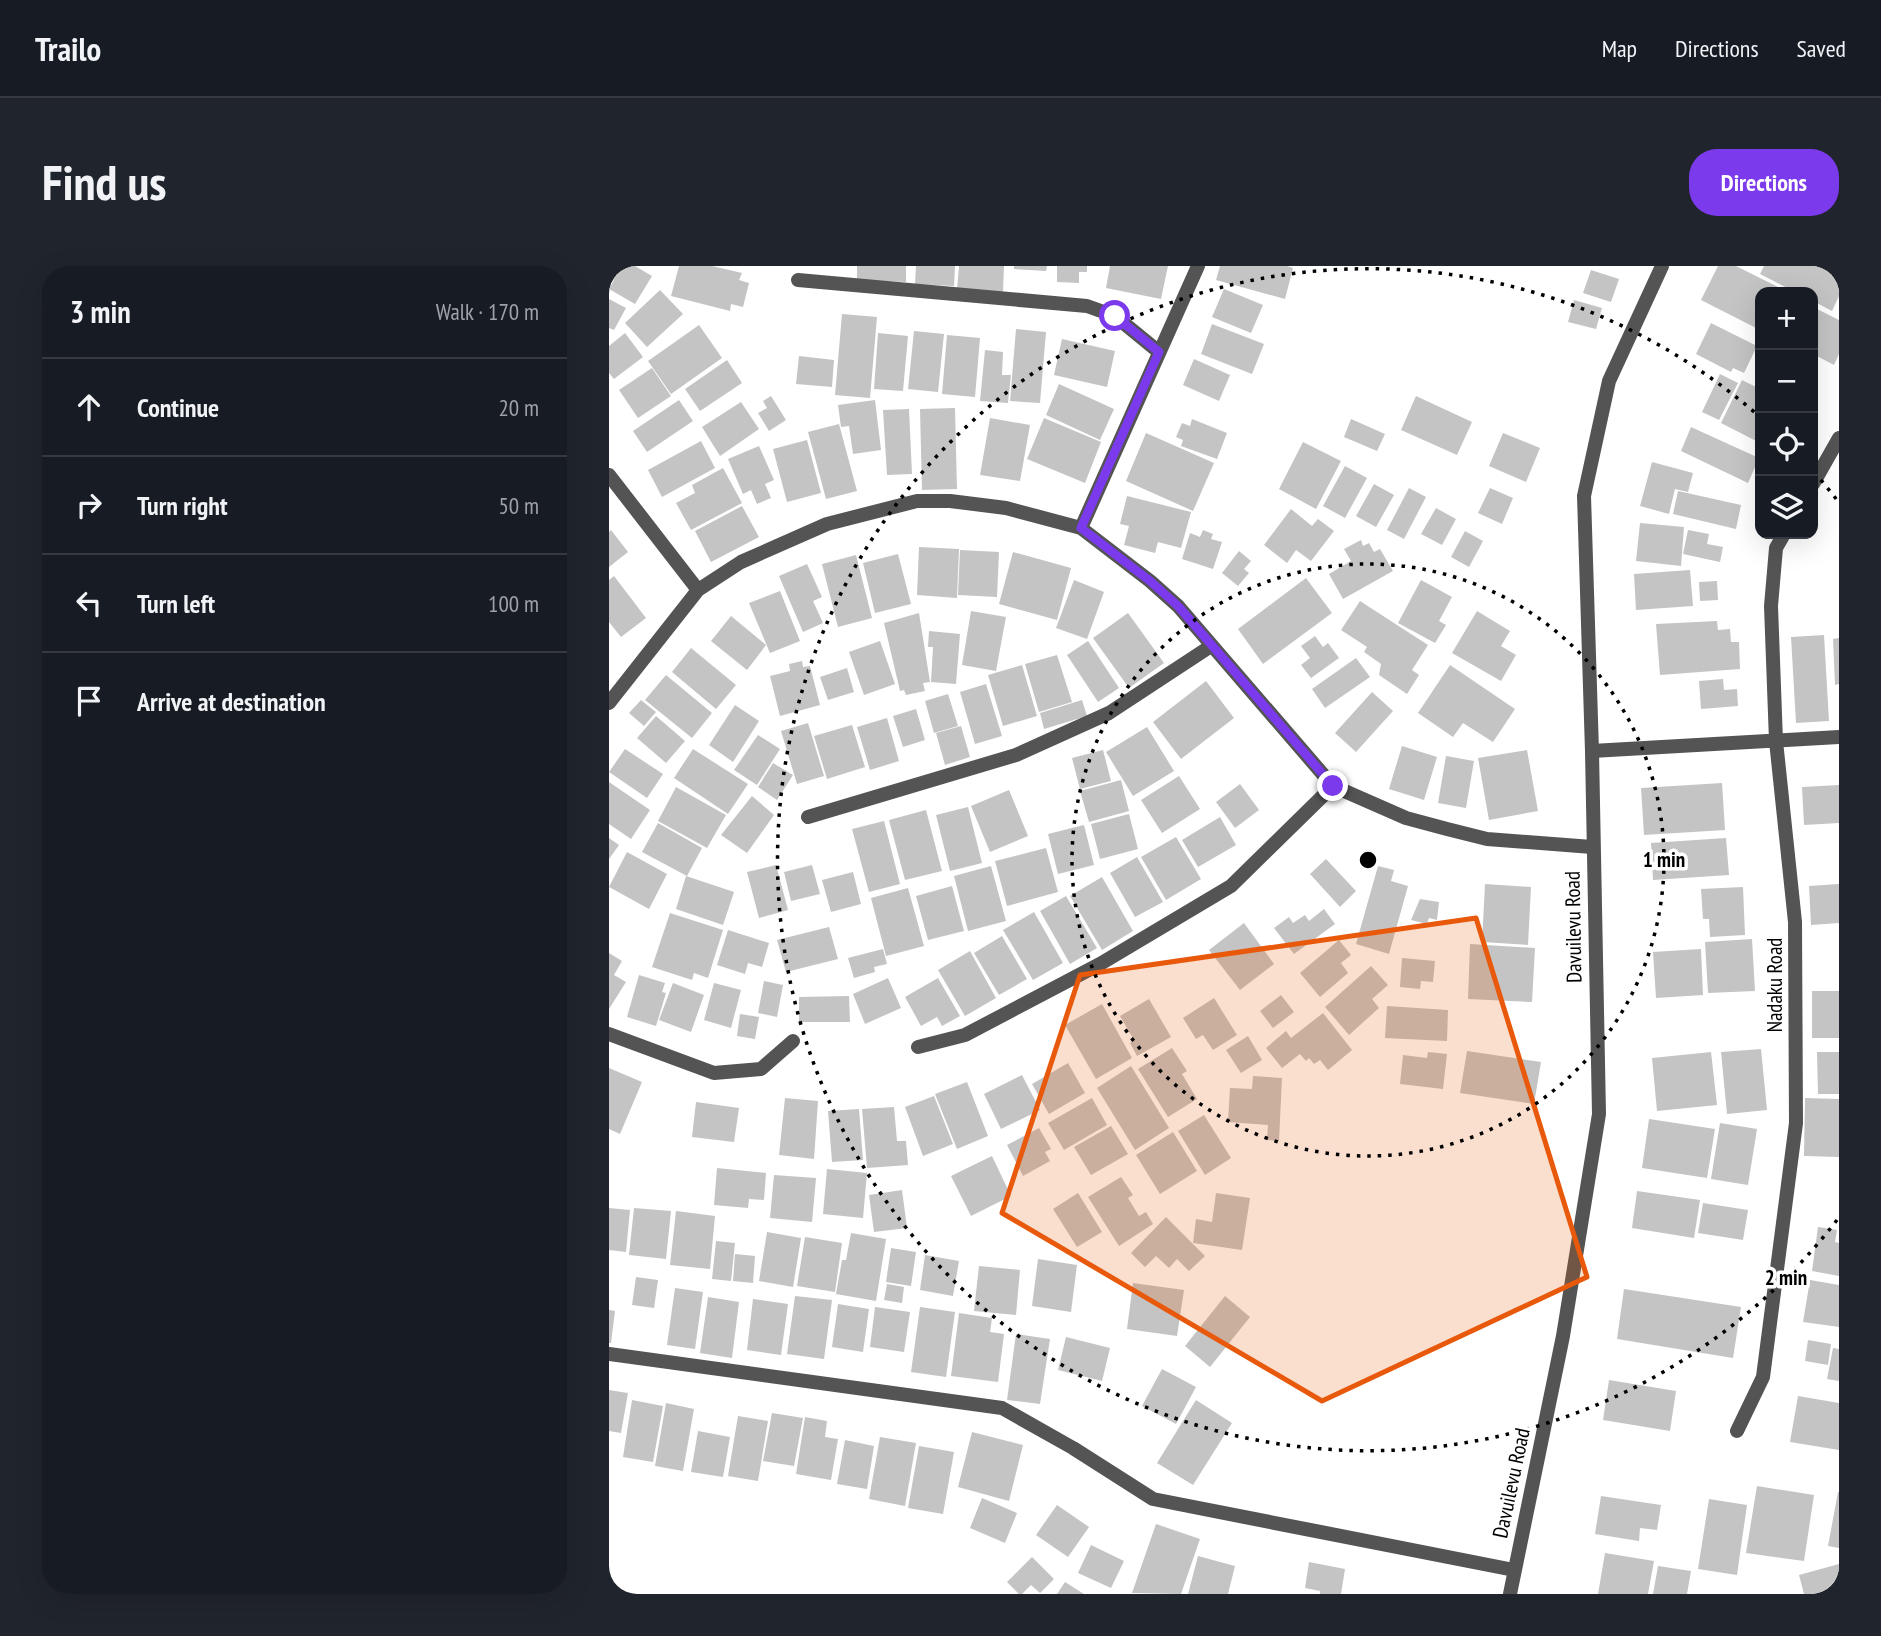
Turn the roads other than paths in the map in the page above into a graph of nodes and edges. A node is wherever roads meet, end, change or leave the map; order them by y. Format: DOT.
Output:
graph roads {
  1 [pos="1198,266"];
  2 [pos="1662,266"];
  3 [pos="797,280"];
  4 [pos="1159,352"];
  5 [pos="1839,438"];
  6 [pos="609,475"];
  7 [pos="1818,476"];
  8 [pos="1081,528"];
  9 [pos="1781,539"];
  10 [pos="698,590"];
  11 [pos="1211,646"];
  12 [pos="609,703"];
  13 [pos="1839,737"];
  14 [pos="1776,741"];
  15 [pos="1592,751"];
  16 [pos="1333,786"];
  17 [pos="808,817"];
  18 [pos="1592,847"];
  19 [pos="609,1034"];
  20 [pos="793,1041"];
  21 [pos="918,1047"];
  22 [pos="609,1354"];
  23 [pos="1737,1431"];
  24 [pos="1514,1570"];
  25 [pos="1510,1594"];
  1 -- 4 [label="street"];
  2 -- 15 [label="street, Davuilevu Road"];
  3 -- 4 [label="street"];
  4 -- 8 [label="street"];
  5 -- 7 [label="street"];
  6 -- 10 [label="street"];
  8 -- 10 [label="street"];
  8 -- 11 [label="street"];
  9 -- 14 [label="street, Nadaku Road"];
  10 -- 12 [label="street"];
  11 -- 16 [label="street"];
  11 -- 17 [label="street"];
  13 -- 14 [label="street"];
  14 -- 15 [label="street"];
  14 -- 23 [label="street, Nadaku Road"];
  15 -- 18 [label="street, Davuilevu Road"];
  16 -- 18 [label="street"];
  16 -- 21 [label="street"];
  18 -- 24 [label="street, Davuilevu Road"];
  19 -- 20 [label="street"];
  22 -- 24 [label="street"];
  24 -- 25 [label="street, Davuilevu Road"];
}
